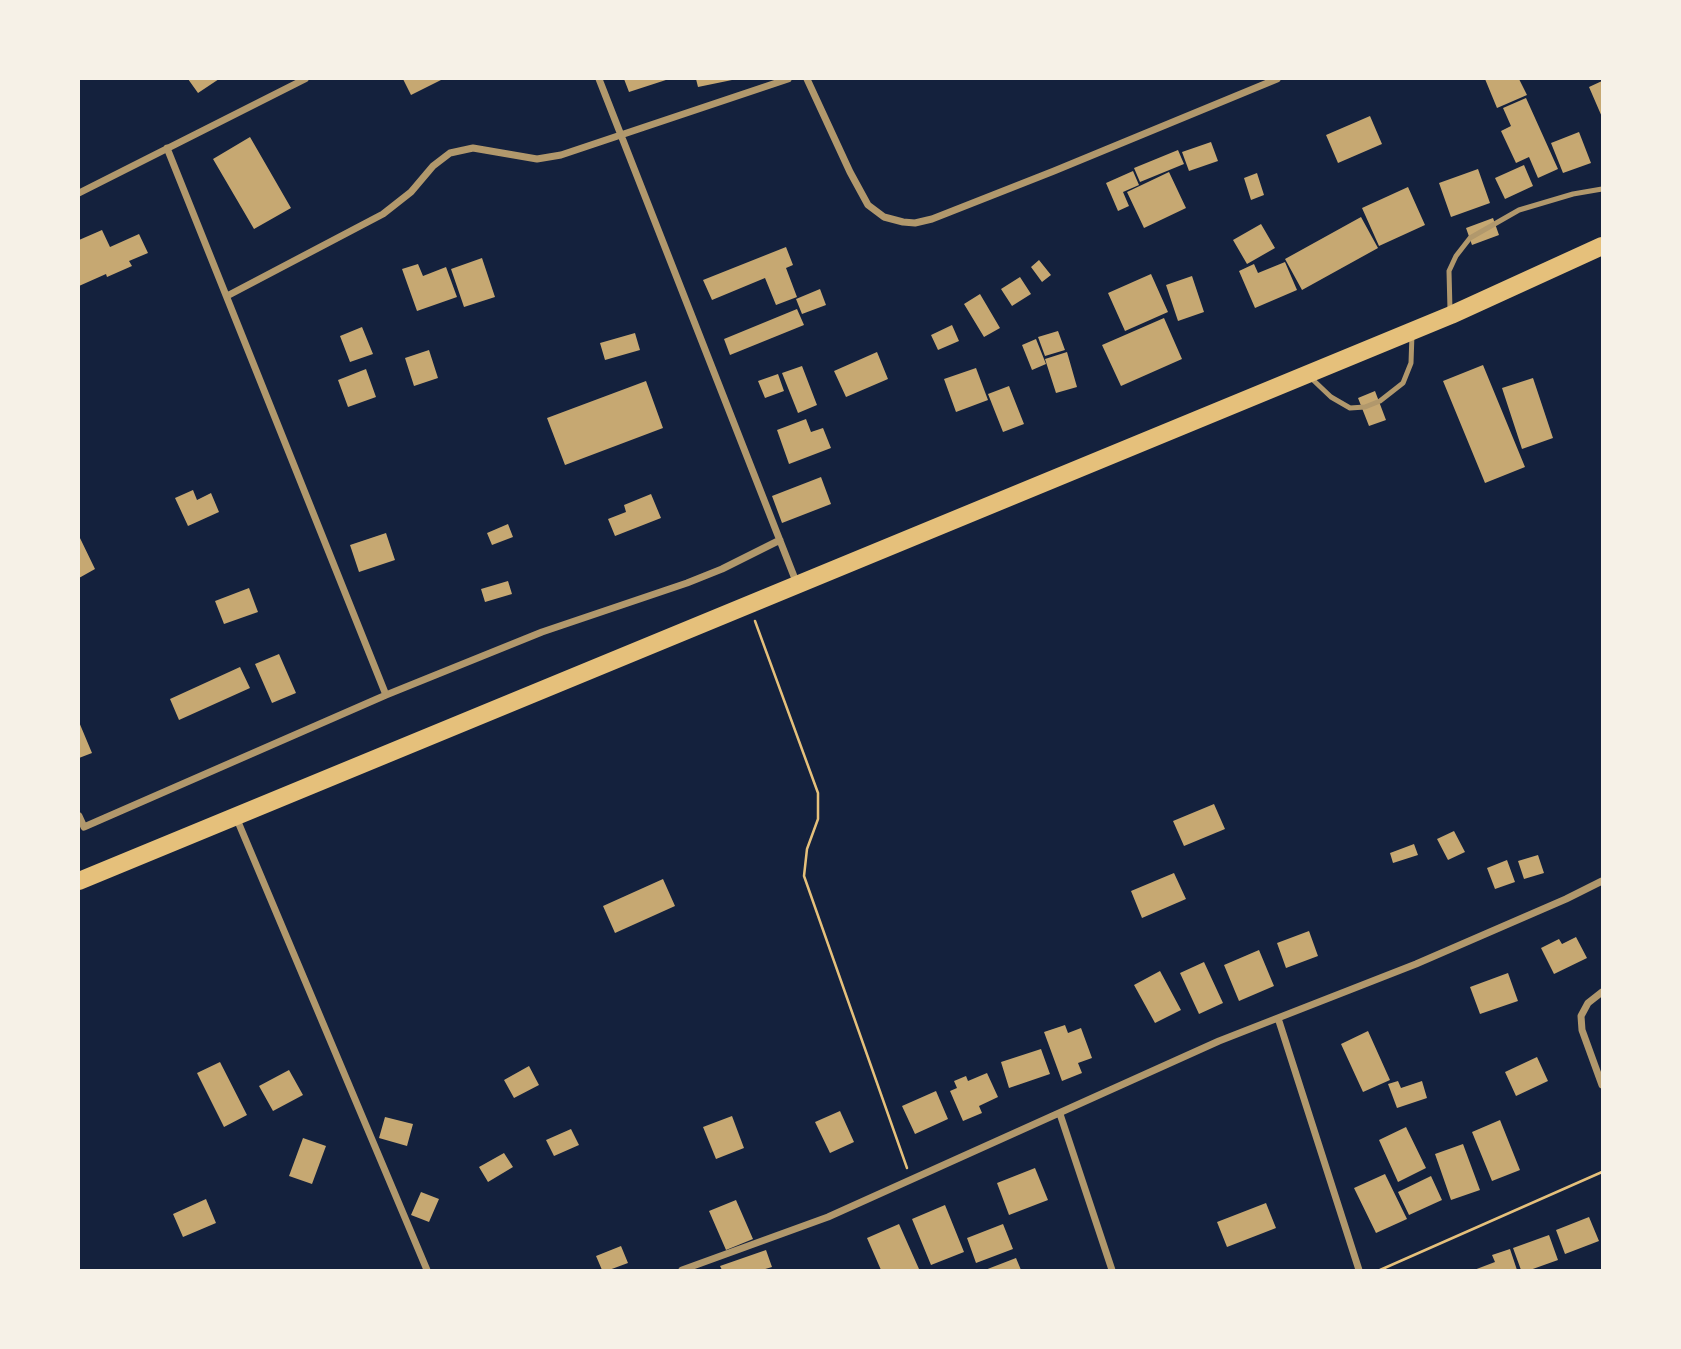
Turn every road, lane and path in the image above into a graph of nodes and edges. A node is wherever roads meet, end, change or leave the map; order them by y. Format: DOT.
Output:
graph roads {
  1 [pos="305,79"];
  2 [pos="599,79"];
  3 [pos="788,79"];
  4 [pos="807,79"];
  5 [pos="1276,79"];
  6 [pos="621,135"];
  7 [pos="167,148"];
  8 [pos="1602,188"];
  9 [pos="79,193"];
  10 [pos="1602,246"];
  11 [pos="227,296"];
  12 [pos="1451,315"];
  13 [pos="1412,331"];
  14 [pos="1307,374"];
  15 [pos="780,540"];
  16 [pos="797,585"];
  17 [pos="748,605"];
  18 [pos="386,695"];
  19 [pos="79,816"];
  20 [pos="236,817"];
  21 [pos="79,881"];
  22 [pos="1602,881"];
  23 [pos="1602,992"];
  24 [pos="1278,1018"];
  25 [pos="1602,1085"];
  26 [pos="1060,1115"];
  27 [pos="1602,1172"];
  28 [pos="912,1180"];
  29 [pos="427,1270"];
  30 [pos="682,1270"];
  31 [pos="1112,1270"];
  32 [pos="1359,1270"];
  33 [pos="1380,1270"];
  1 -- 7 [label="street"];
  2 -- 6 [label="street"];
  3 -- 6 [label="street"];
  4 -- 5 [label="street"];
  6 -- 11 [label="street"];
  6 -- 15 [label="street"];
  7 -- 9 [label="street"];
  7 -- 11 [label="street"];
  8 -- 12 [label="lane"];
  10 -- 12 [label="highway"];
  11 -- 18 [label="street"];
  12 -- 13 [label="highway"];
  13 -- 14 [label="highway"];
  13 -- 14 [label="lane"];
  14 -- 16 [label="highway"];
  15 -- 16 [label="street"];
  15 -- 18 [label="street"];
  16 -- 17 [label="highway"];
  17 -- 20 [label="highway"];
  17 -- 28 [label="path"];
  18 -- 19 [label="street"];
  20 -- 21 [label="highway"];
  20 -- 29 [label="street"];
  22 -- 24 [label="street"];
  23 -- 25 [label="street"];
  24 -- 26 [label="street"];
  24 -- 32 [label="street"];
  26 -- 28 [label="street"];
  26 -- 31 [label="street"];
  27 -- 33 [label="path"];
  28 -- 30 [label="street"];
}
